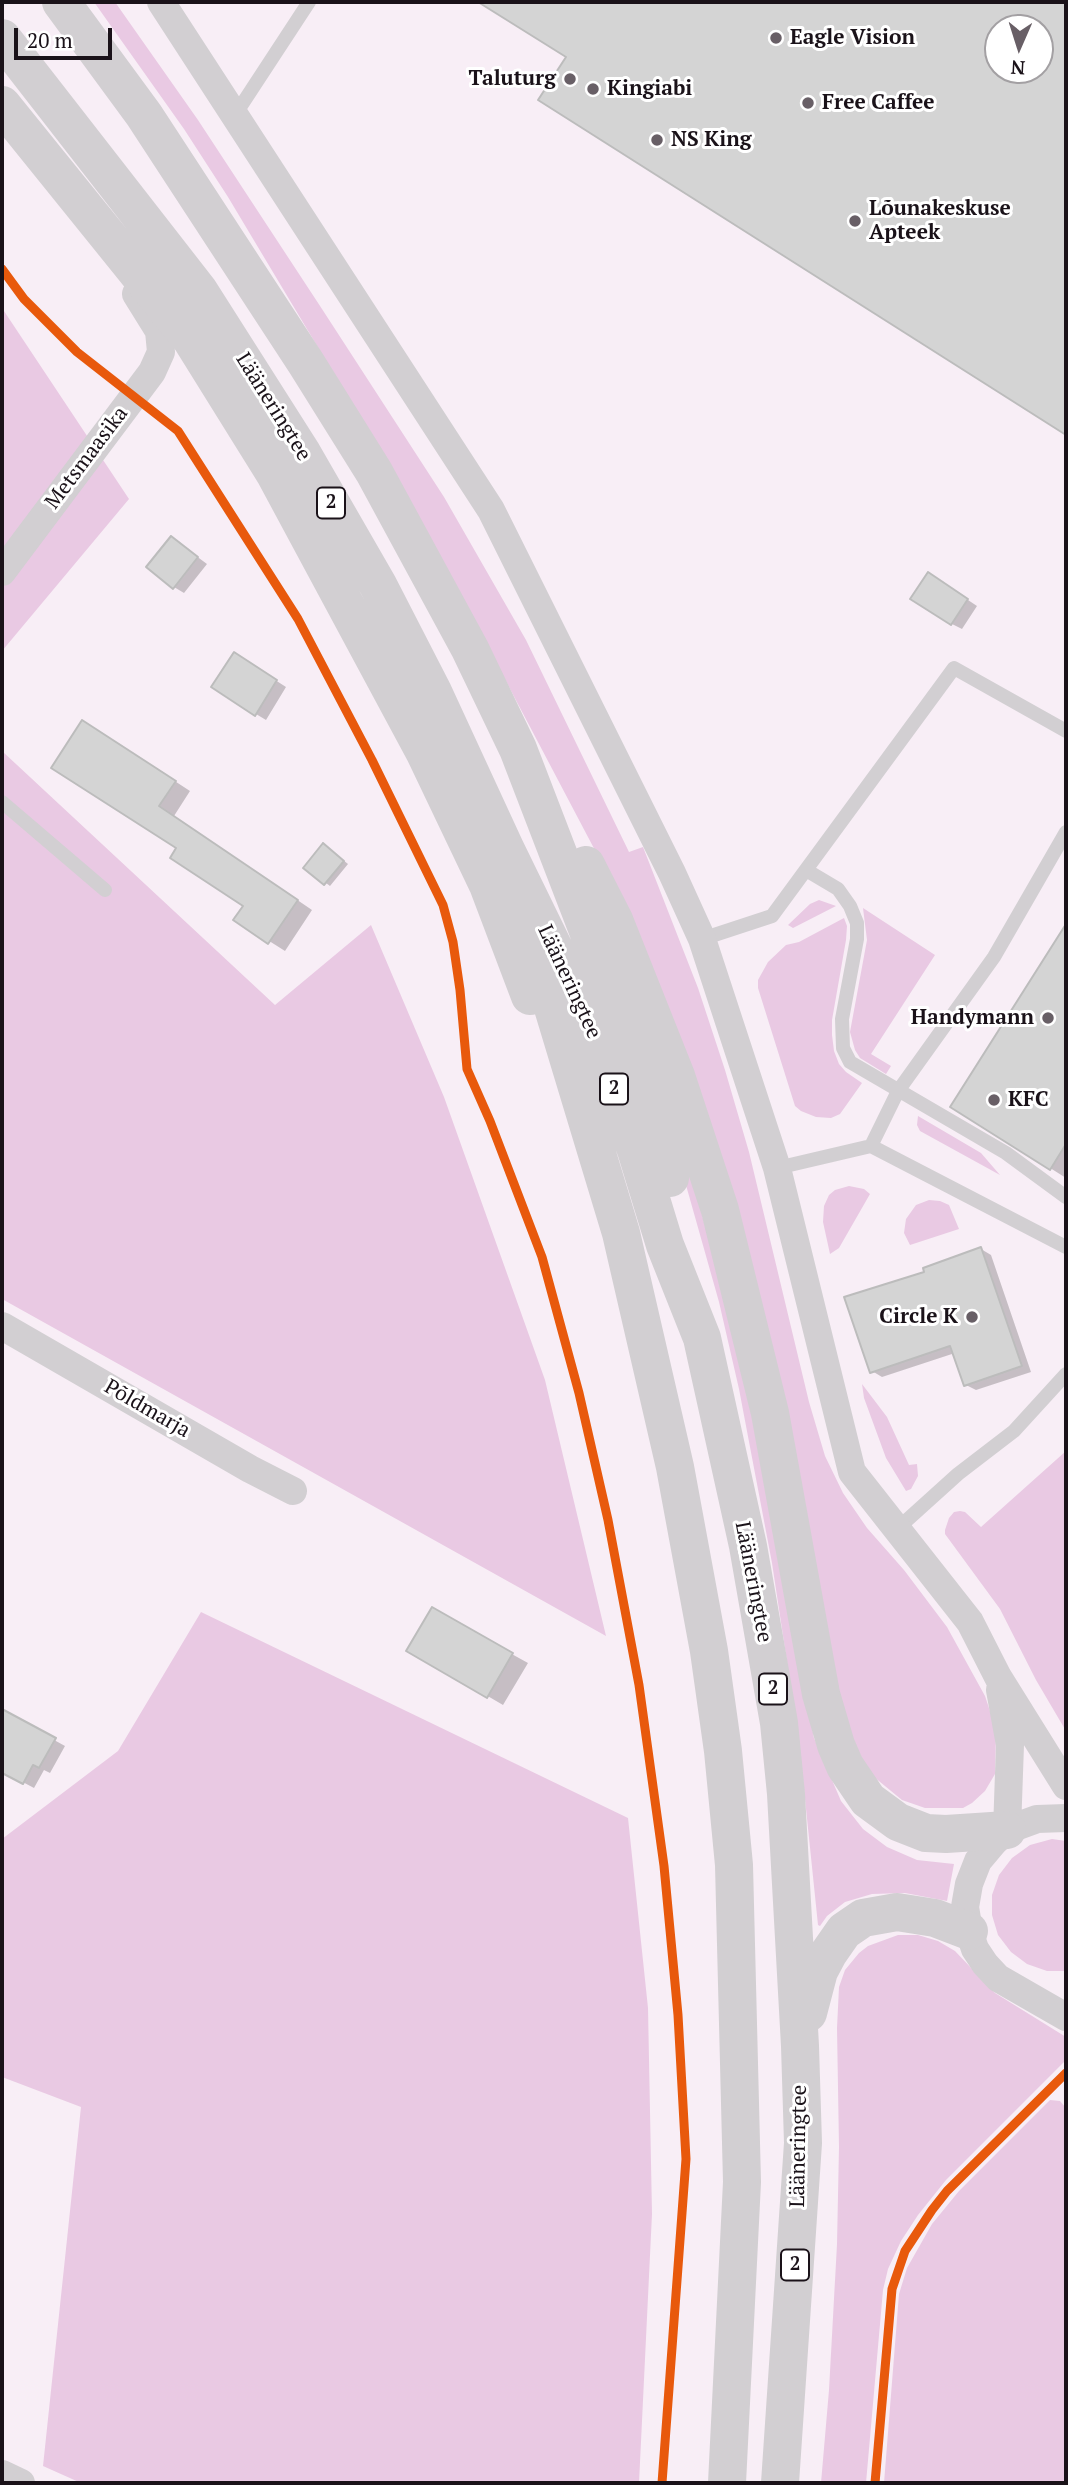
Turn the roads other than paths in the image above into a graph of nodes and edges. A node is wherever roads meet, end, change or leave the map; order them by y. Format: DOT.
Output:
graph roads {
  1 [pos="61,2"];
  2 [pos="161,2"];
  3 [pos="309,2"];
  4 [pos="2,38"];
  5 [pos="2,106"];
  6 [pos="235,115"];
  7 [pos="74,197"];
  8 [pos="2,572"];
  9 [pos="1066,732"];
  10 [pos="518,750"];
  11 [pos="2,802"];
  12 [pos="1066,832"];
  13 [pos="505,848"];
  14 [pos="806,870"];
  15 [pos="105,890"];
  16 [pos="702,939"];
  17 [pos="898,1091"];
  18 [pos="871,1146"];
  19 [pos="777,1167"];
  20 [pos="1066,1197"];
  21 [pos="621,1233"];
  22 [pos="1066,1247"];
  23 [pos="2,1326"];
  24 [pos="702,1338"];
  25 [pos="1066,1374"];
  26 [pos="293,1491"];
  27 [pos="896,1530"];
  28 [pos="998,1676"];
  29 [pos="1066,1786"];
  30 [pos="1066,1818"];
  31 [pos="1007,1830"];
  32 [pos="969,1931"];
  33 [pos="1031,1995"];
  34 [pos="1066,1997"];
  35 [pos="1066,2017"];
  36 [pos="800,2046"];
  37 [pos="2,2474"];
  38 [pos="20,2483"];
  39 [pos="727,2483"];
  40 [pos="780,2483"];
  1 -- 10 [label="highway"];
  2 -- 6 [label="street"];
  3 -- 6 [label="lane"];
  4 -- 13 [label="highway, Lääneringtee / 2"];
  5 -- 7 [label="highway"];
  6 -- 16 [label="street"];
  7 -- 8 [label="street, Metsmaasika"];
  7 -- 21 [label="highway"];
  9 -- 14 [label="lane"];
  10 -- 24 [label="highway"];
  10 -- 31 [label="highway"];
  11 -- 15 [label="lane"];
  12 -- 17 [label="lane"];
  13 -- 21 [label="highway, Lääneringtee / 2"];
  13 -- 24 [label="highway, Lääneringtee / 2"];
  14 -- 16 [label="lane"];
  14 -- 17 [label="lane"];
  16 -- 19 [label="street"];
  17 -- 18 [label="lane"];
  17 -- 20 [label="lane"];
  18 -- 19 [label="lane"];
  18 -- 22 [label="lane"];
  19 -- 27 [label="street"];
  21 -- 39 [label="highway, Lääneringtee / 2"];
  23 -- 26 [label="street, Põldmarja"];
  24 -- 36 [label="highway, Lääneringtee / 2"];
  25 -- 27 [label="lane"];
  27 -- 28 [label="street"];
  28 -- 29 [label="street"];
  28 -- 31 [label="street"];
  30 -- 31 [label="street"];
  31 -- 32 [label="street"];
  32 -- 33 [label="street"];
  32 -- 36 [label="highway"];
  33 -- 34 [label="street"];
  33 -- 35 [label="street"];
  36 -- 40 [label="highway, Lääneringtee / 2"];
  37 -- 38 [label="street"];
}
